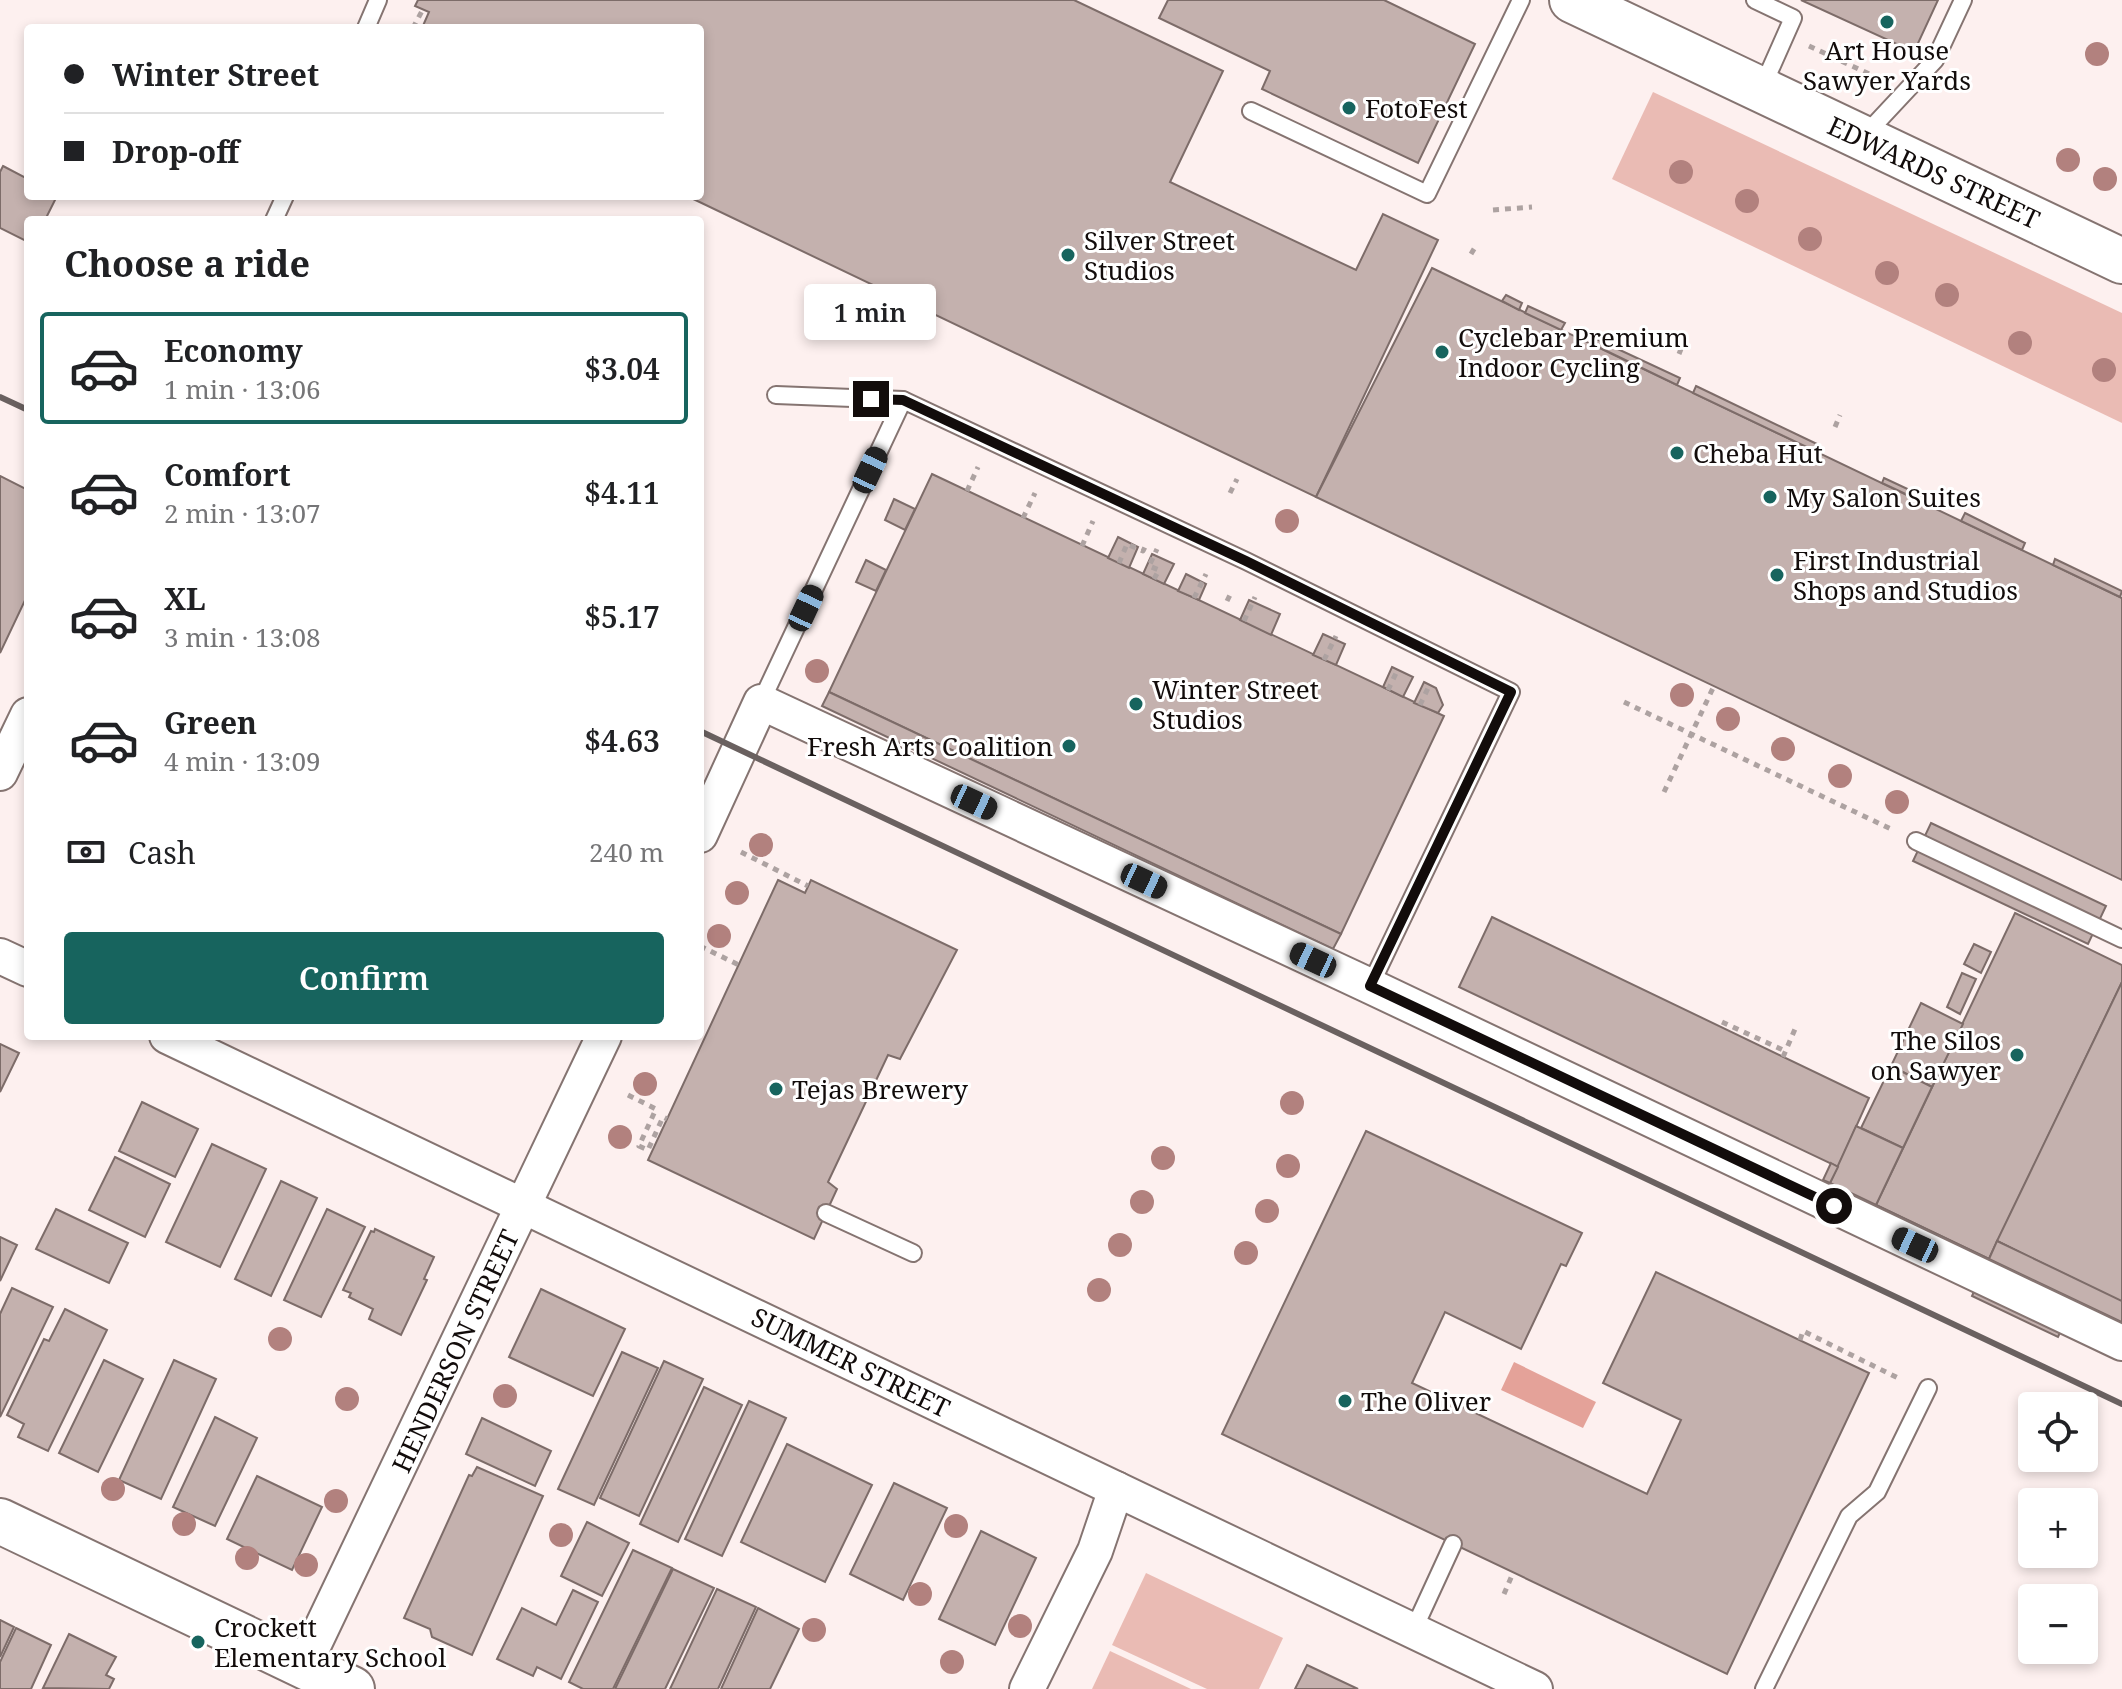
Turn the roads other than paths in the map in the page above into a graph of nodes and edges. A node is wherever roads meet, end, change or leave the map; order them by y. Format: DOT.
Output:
graph roads {
  1 [pos="1521,0"];
  2 [pos="1572,0"];
  3 [pos="1755,0"];
  4 [pos="1963,0"];
  5 [pos="375,1"];
  6 [pos="367,24"];
  7 [pos="1761,89"];
  8 [pos="1251,111"];
  9 [pos="1862,138"];
  10 [pos="2122,261"];
  11 [pos="776,395"];
  12 [pos="903,400"];
  13 [pos="761,702"];
  14 [pos="24,722"];
  15 [pos="3,759"];
  16 [pos="704,826"];
  17 [pos="1916,841"];
  18 [pos="2122,939"];
  19 [pos="0,956"];
  20 [pos="24,967"];
  21 [pos="1370,986"];
  22 [pos="175,1040"];
  23 [pos="602,1040"];
  24 [pos="523,1206"];
  25 [pos="826,1213"];
  26 [pos="913,1253"];
  27 [pos="2122,1343"];
  28 [pos="1927,1390"];
  29 [pos="1116,1489"];
  30 [pos="0,1521"];
  31 [pos="1453,1544"];
  32 [pos="1413,1631"];
  33 [pos="304,1665"];
  34 [pos="352,1689"];
  35 [pos="1027,1689"];
  36 [pos="1535,1689"];
  37 [pos="1764,1689"];
  1 -- 8 [label="lane"];
  2 -- 7 [label="street, EDWARDS STREET"];
  3 -- 7 [label="lane"];
  4 -- 9 [label="lane"];
  5 -- 6 [label="lane"];
  7 -- 9 [label="street, EDWARDS STREET"];
  9 -- 10 [label="street, EDWARDS STREET"];
  11 -- 12 [label="lane"];
  12 -- 13 [label="lane"];
  12 -- 21 [label="lane"];
  13 -- 16 [label="street"];
  13 -- 21 [label="street"];
  14 -- 15 [label="street"];
  17 -- 18 [label="lane"];
  19 -- 20 [label="street"];
  21 -- 27 [label="street"];
  22 -- 24 [label="street, SUMMER STREET"];
  23 -- 24 [label="street, HENDERSON STREET"];
  24 -- 29 [label="street, SUMMER STREET"];
  24 -- 33 [label="street, HENDERSON STREET"];
  25 -- 26 [label="lane"];
  28 -- 37 [label="lane"];
  29 -- 32 [label="street, SUMMER STREET"];
  29 -- 35 [label="street"];
  30 -- 33 [label="street"];
  31 -- 32 [label="lane"];
  32 -- 36 [label="street, SUMMER STREET"];
  33 -- 34 [label="street"];
}
